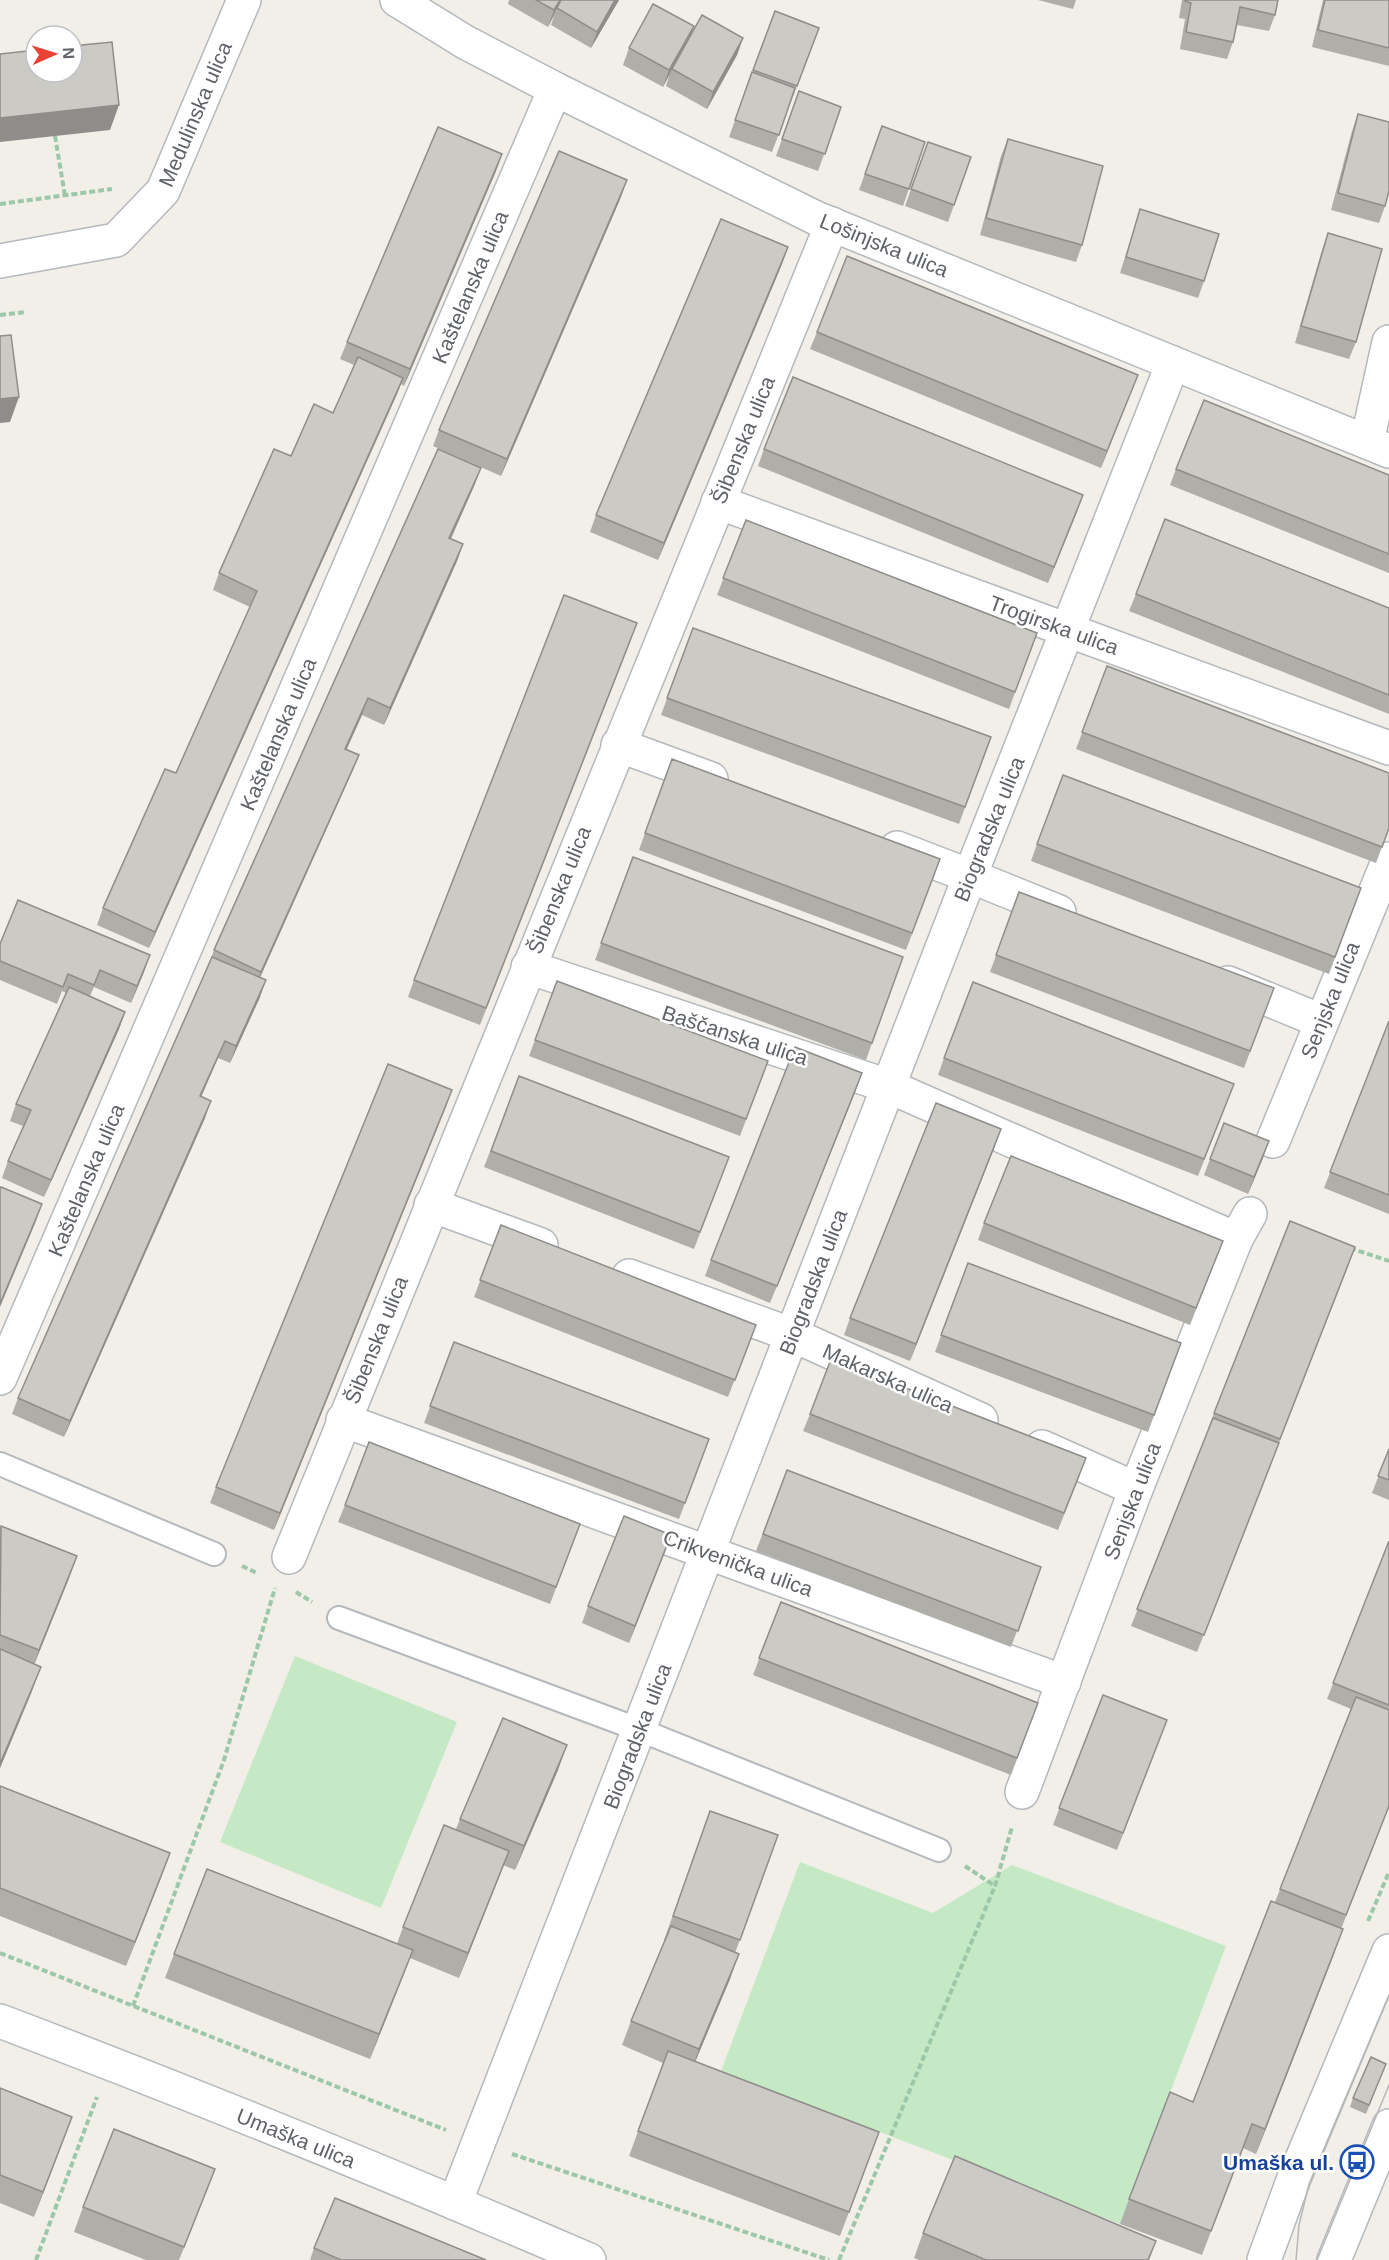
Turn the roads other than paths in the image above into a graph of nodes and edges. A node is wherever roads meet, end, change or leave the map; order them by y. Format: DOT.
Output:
graph roads {
  1 [pos="244,0"];
  2 [pos="397,0"];
  3 [pos="555,89"];
  4 [pos="832,224"];
  5 [pos="0,261"];
  6 [pos="1389,342"];
  7 [pos="1173,363"];
  8 [pos="1378,446"];
  9 [pos="718,502"];
  10 [pos="1068,630"];
  11 [pos="618,745"];
  12 [pos="1389,748"];
  13 [pos="739,790"];
  14 [pos="871,839"];
  15 [pos="1389,859"];
  16 [pos="970,876"];
  17 [pos="1091,926"];
  18 [pos="528,967"];
  19 [pos="1200,971"];
  20 [pos="1321,1021"];
  21 [pos="888,1086"];
  22 [pos="1273,1141"];
  23 [pos="431,1205"];
  24 [pos="1243,1226"];
  25 [pos="574,1257"];
  26 [pos="606,1268"];
  27 [pos="793,1335"];
  28 [pos="0,1378"];
  29 [pos="344,1420"];
  30 [pos="0,1464"];
  31 [pos="1136,1489"];
  32 [pos="708,1553"];
  33 [pos="214,1554"];
  34 [pos="289,1557"];
  35 [pos="339,1618"];
  36 [pos="1064,1682"];
  37 [pos="640,1730"];
  38 [pos="1022,1792"];
  39 [pos="939,1850"];
  40 [pos="1389,1951"];
  41 [pos="0,2021"];
  42 [pos="1389,2126"];
  43 [pos="455,2203"];
  44 [pos="589,2260"];
  45 [pos="1264,2260"];
  46 [pos="1334,2260"];
  1 -- 5 [label="street, Medulinska ulica"];
  2 -- 3 [label="street, Lošinjska ulica"];
  3 -- 4 [label="street, Lošinjska ulica"];
  3 -- 28 [label="street, Kaštelanska ulica"];
  4 -- 7 [label="street, Lošinjska ulica"];
  4 -- 9 [label="street, Šibenska ulica"];
  6 -- 8 [label="street"];
  7 -- 8 [label="street, Lošinjska ulica"];
  7 -- 10 [label="street, Biogradska ulica"];
  9 -- 10 [label="street, Trogirska ulica"];
  9 -- 11 [label="street, Šibenska ulica"];
  10 -- 12 [label="street, Trogirska ulica"];
  10 -- 16 [label="street, Biogradska ulica"];
  11 -- 13 [label="street"];
  11 -- 18 [label="street, Šibenska ulica"];
  14 -- 16 [label="street"];
  15 -- 20 [label="street, Senjska ulica"];
  16 -- 17 [label="street"];
  16 -- 21 [label="street, Biogradska ulica"];
  18 -- 21 [label="street, Baščanska ulica"];
  18 -- 23 [label="street, Šibenska ulica"];
  19 -- 20 [label="street"];
  20 -- 22 [label="street, Senjska ulica"];
  21 -- 24 [label="street, Baščanska ulica"];
  21 -- 27 [label="street, Biogradska ulica"];
  23 -- 25 [label="street"];
  23 -- 29 [label="street, Šibenska ulica"];
  24 -- 31 [label="street, Senjska ulica"];
  26 -- 27 [label="street, Makarska ulica"];
  27 -- 31 [label="street, Makarska ulica"];
  27 -- 32 [label="street, Biogradska ulica"];
  29 -- 32 [label="street, Crikvenička ulica"];
  29 -- 34 [label="street, Šibenska ulica"];
  30 -- 33 [label="lane"];
  31 -- 36 [label="street, Senjska ulica"];
  32 -- 36 [label="street, Crikvenička ulica"];
  32 -- 37 [label="street, Biogradska ulica"];
  35 -- 37 [label="lane"];
  36 -- 38 [label="street, Senjska ulica"];
  37 -- 39 [label="lane"];
  37 -- 43 [label="street, Biogradska ulica"];
  40 -- 45 [label="street"];
  41 -- 43 [label="street, Umaška ulica"];
  42 -- 46 [label="street"];
  43 -- 44 [label="street, Umaška ulica"];
}
